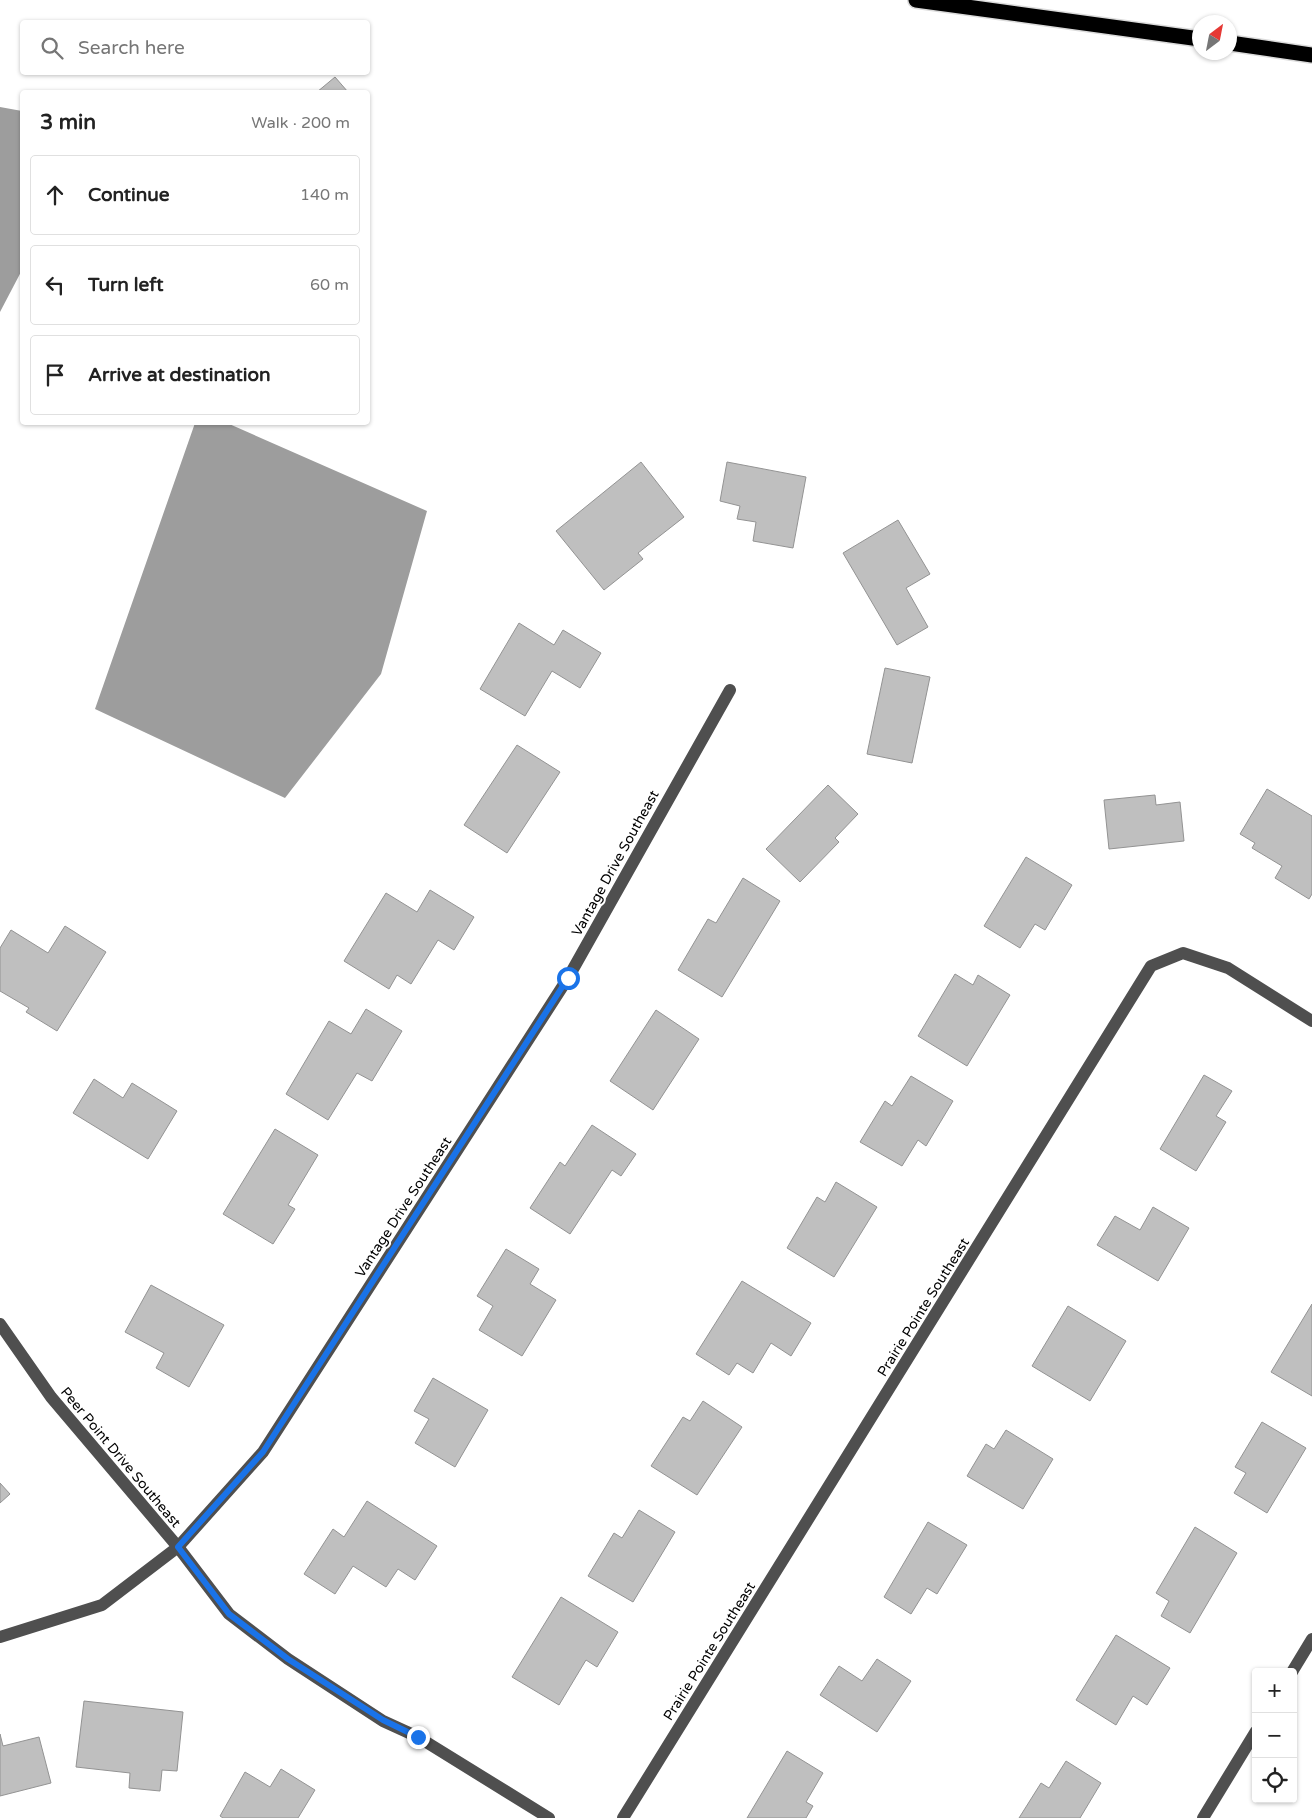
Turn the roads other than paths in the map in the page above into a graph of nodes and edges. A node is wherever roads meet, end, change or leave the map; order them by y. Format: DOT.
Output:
graph roads {
  1 [pos="916,0"];
  2 [pos="1192,38"];
  3 [pos="1237,44"];
  4 [pos="1312,54"];
  5 [pos="730,690"];
  6 [pos="1312,1021"];
  7 [pos="0,1324"];
  8 [pos="178,1547"];
  9 [pos="0,1637"];
  10 [pos="1312,1639"];
  11 [pos="1294,1668"];
  12 [pos="1252,1738"];
  13 [pos="549,1818"];
  14 [pos="623,1818"];
  15 [pos="1203,1818"];
  1 -- 2 [label="highway"];
  3 -- 4 [label="highway"];
  5 -- 8 [label="street, Vantage Drive Southeast"];
  6 -- 14 [label="street, Prairie Pointe Southeast"];
  7 -- 8 [label="street, Peer Point Drive Southeast"];
  8 -- 9 [label="street, Vantage Drive Southeast"];
  8 -- 13 [label="street, Peer Point Drive Southeast"];
  10 -- 11 [label="street"];
  12 -- 15 [label="street"];
}
